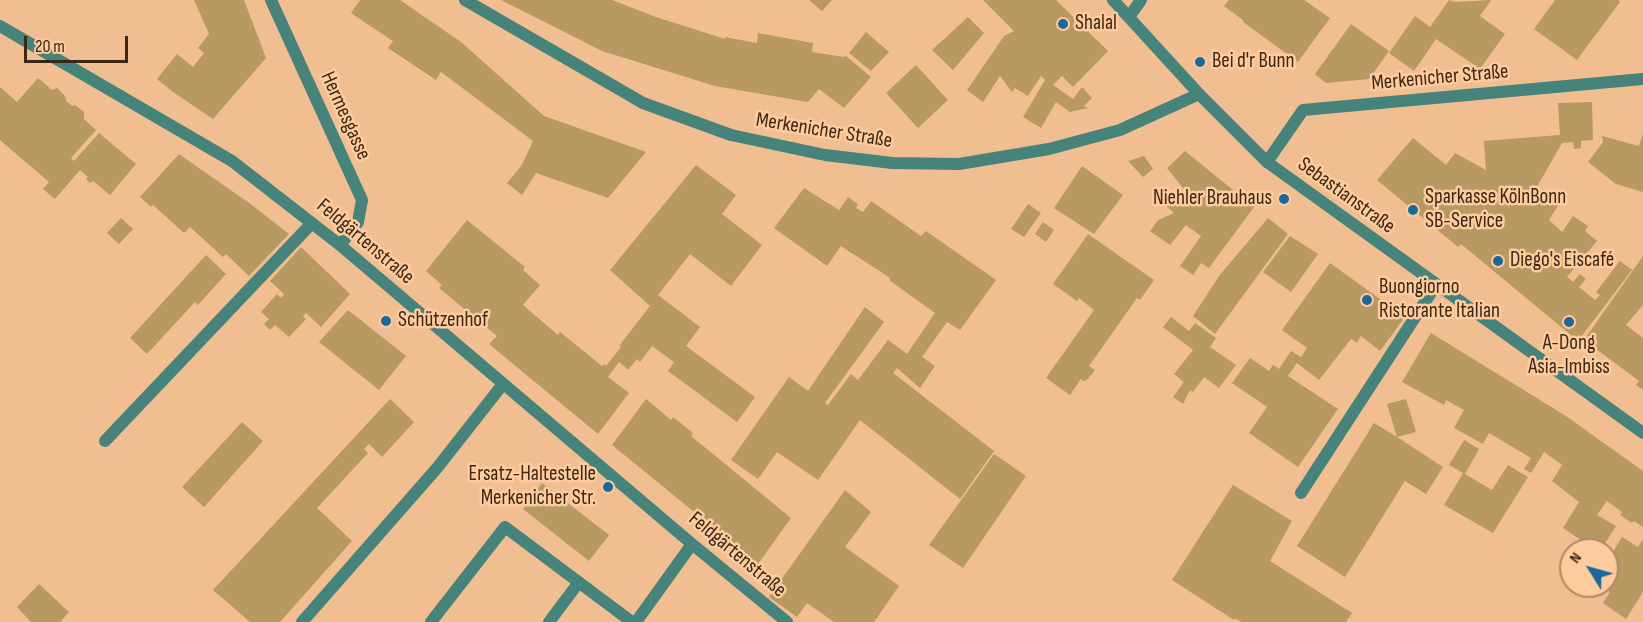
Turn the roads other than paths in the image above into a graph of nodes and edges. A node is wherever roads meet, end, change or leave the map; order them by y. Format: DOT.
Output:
graph roads {
  1 [pos="272,0"];
  2 [pos="465,0"];
  3 [pos="1113,0"];
  4 [pos="1141,0"];
  5 [pos="1129,17"];
  6 [pos="0,26"];
  7 [pos="1643,79"];
  8 [pos="1199,94"];
  9 [pos="1267,162"];
  10 [pos="312,223"];
  11 [pos="340,245"];
  12 [pos="1436,285"];
  13 [pos="503,384"];
  14 [pos="1643,433"];
  15 [pos="105,441"];
  16 [pos="1300,493"];
  17 [pos="692,544"];
  18 [pos="579,582"];
  19 [pos="302,622"];
  20 [pos="431,622"];
  21 [pos="549,622"];
  22 [pos="634,622"];
  23 [pos="787,622"];
  1 -- 11 [label="street, Hermesgasse"];
  2 -- 8 [label="street, Merkenicher Straße"];
  3 -- 5 [label="street, Sebastianstraße"];
  4 -- 5 [label="street"];
  5 -- 8 [label="street, Sebastianstraße"];
  6 -- 10 [label="street, Feldgärtenstraße"];
  7 -- 9 [label="street, Merkenicher Straße"];
  8 -- 9 [label="street, Sebastianstraße"];
  9 -- 12 [label="street, Sebastianstraße"];
  10 -- 11 [label="street, Feldgärtenstraße"];
  10 -- 15 [label="street"];
  11 -- 13 [label="street, Feldgärtenstraße"];
  12 -- 14 [label="street, Sebastianstraße"];
  12 -- 16 [label="street"];
  13 -- 17 [label="street, Feldgärtenstraße"];
  13 -- 19 [label="street"];
  17 -- 22 [label="street"];
  17 -- 23 [label="street, Feldgärtenstraße"];
  18 -- 20 [label="street"];
  18 -- 21 [label="street"];
  18 -- 22 [label="street"];
}
